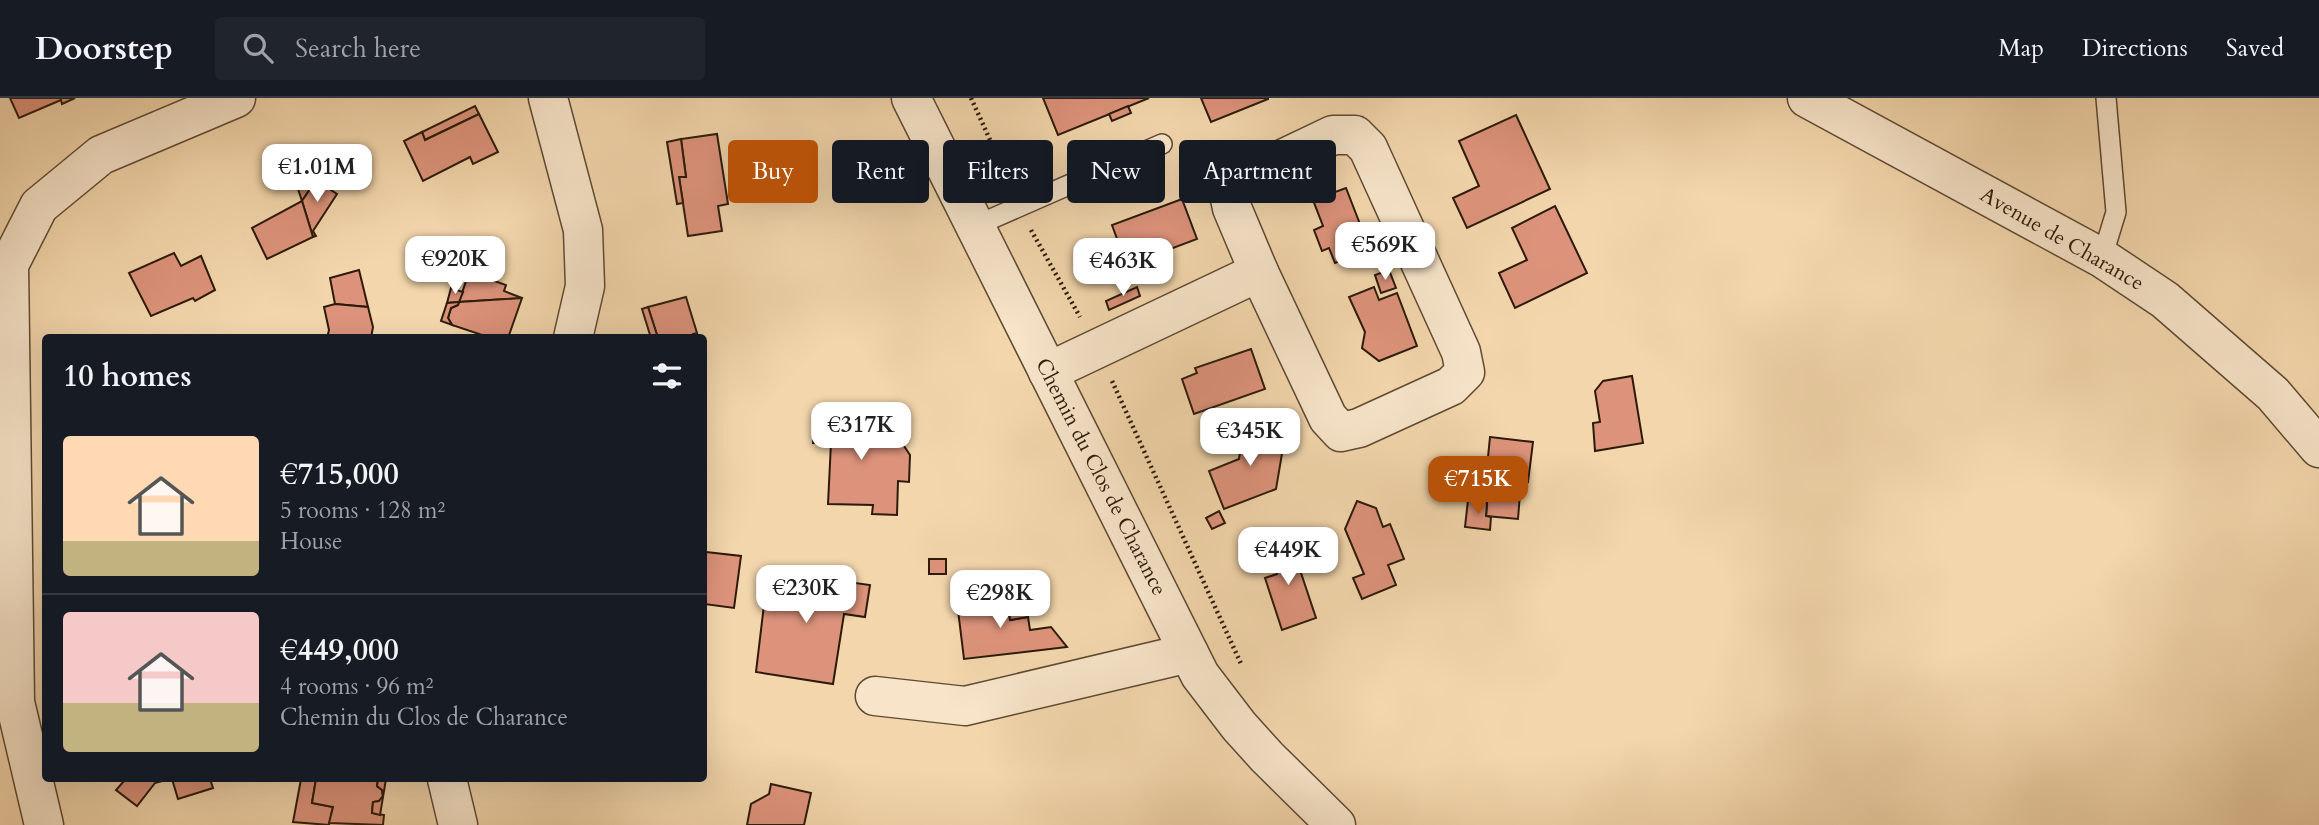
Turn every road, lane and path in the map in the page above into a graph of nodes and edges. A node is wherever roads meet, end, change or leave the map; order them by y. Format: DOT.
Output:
graph roads {
  1 [pos="236,98"];
  2 [pos="548,98"];
  3 [pos="911,98"];
  4 [pos="971,98"];
  5 [pos="1807,98"];
  6 [pos="2106,98"];
  7 [pos="990,140"];
  8 [pos="1067,186"];
  9 [pos="1028,225"];
  10 [pos="975,226"];
  11 [pos="2102,258"];
  12 [pos="1259,272"];
  13 [pos="574,334"];
  14 [pos="1097,349"];
  15 [pos="1048,372"];
  16 [pos="2319,448"];
  17 [pos="1189,653"];
  18 [pos="1247,677"];
  19 [pos="875,696"];
  20 [pos="448,782"];
  21 [pos="44,825"];
  22 [pos="458,825"];
  23 [pos="1336,825"];
  1 -- 21 [label="street"];
  2 -- 13 [label="street"];
  3 -- 10 [label="street, Chemin du Clos de Charance"];
  4 -- 7 [label="path"];
  5 -- 11 [label="street, Avenue de Charance"];
  6 -- 11 [label="lane"];
  8 -- 10 [label="lane"];
  9 -- 14 [label="path"];
  10 -- 15 [label="street, Chemin du Clos de Charance"];
  11 -- 16 [label="street, Avenue de Charance"];
  12 -- 12 [label="street"];
  12 -- 14 [label="street"];
  14 -- 15 [label="street"];
  14 -- 18 [label="path"];
  15 -- 17 [label="street, Chemin du Clos de Charance"];
  17 -- 19 [label="street"];
  17 -- 23 [label="street, Chemin du Clos de Charance"];
  20 -- 22 [label="street"];
}
